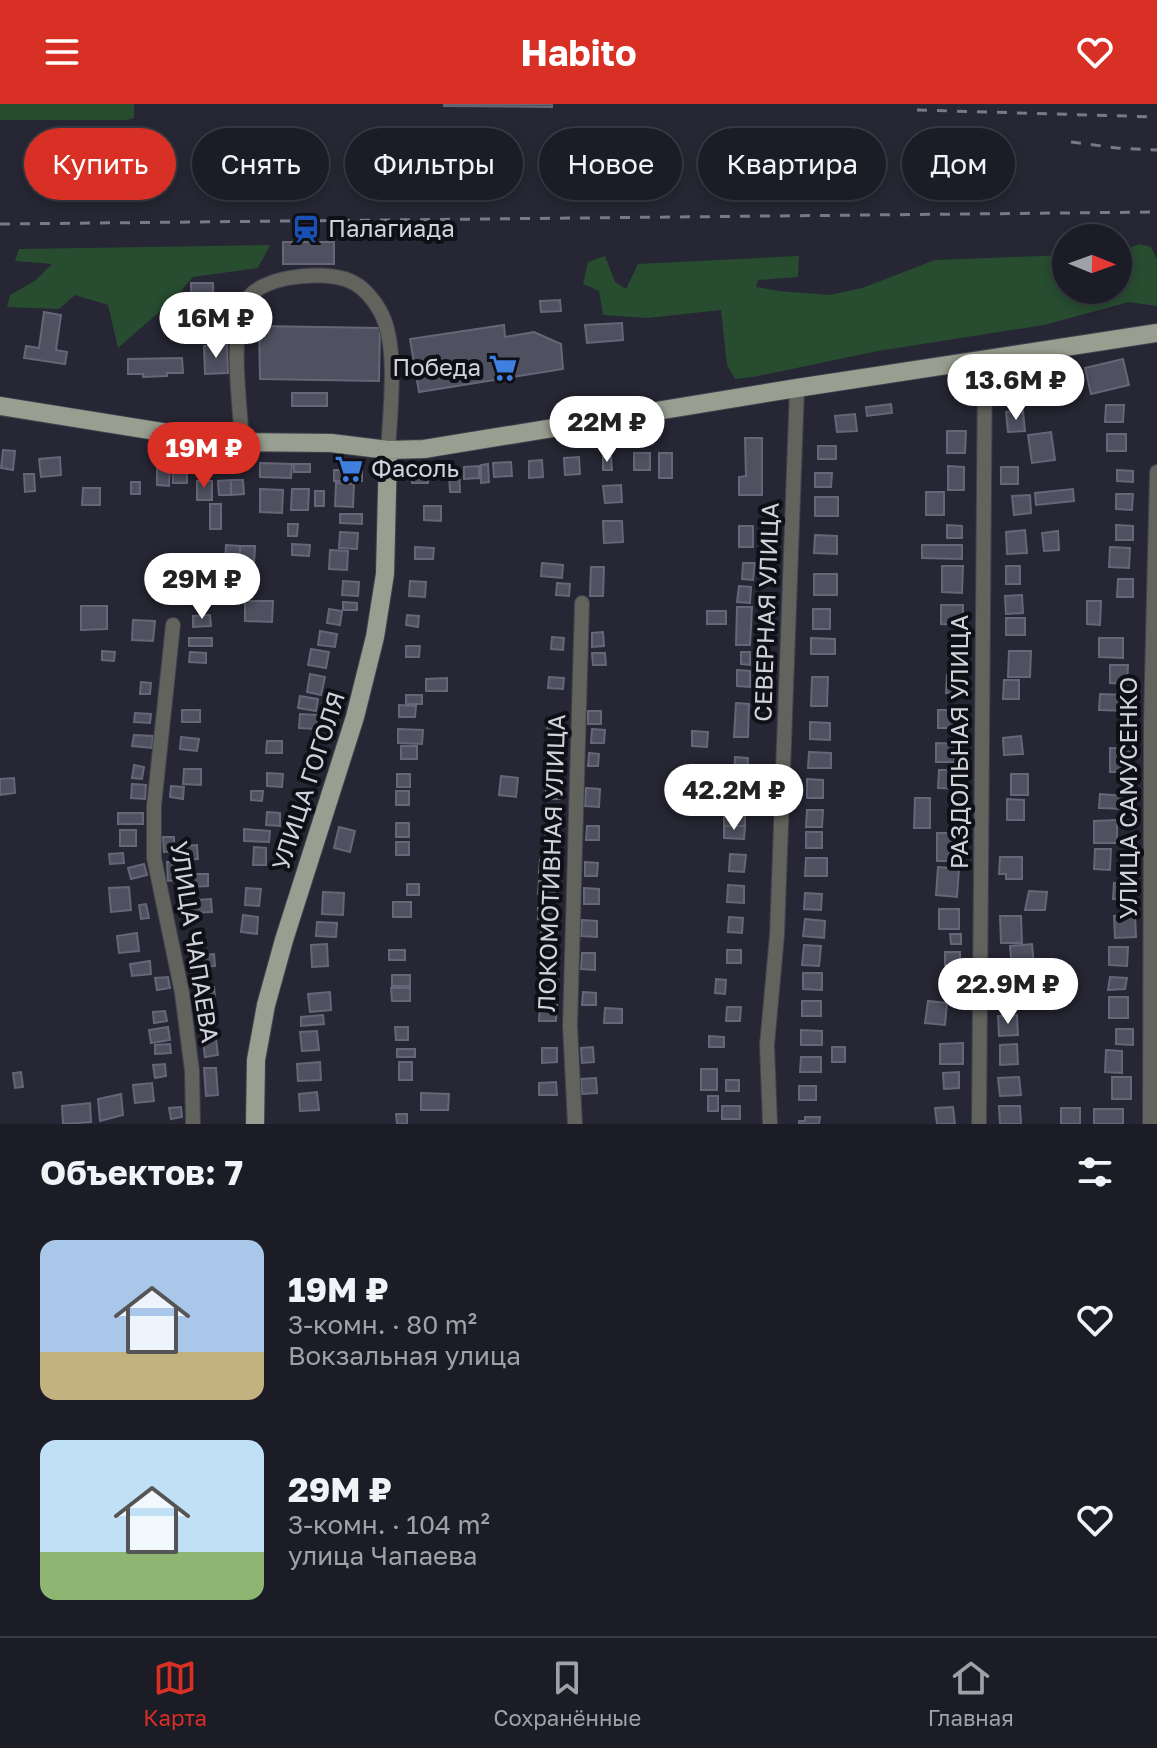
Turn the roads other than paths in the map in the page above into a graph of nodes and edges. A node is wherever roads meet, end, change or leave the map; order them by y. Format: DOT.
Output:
graph roads {
  1 [pos="1157,333"];
  2 [pos="985,360"];
  3 [pos="797,388"];
  4 [pos="0,406"];
  5 [pos="242,442"];
  6 [pos="388,450"];
  7 [pos="1157,472"];
  8 [pos="582,603"];
  9 [pos="173,625"];
  10 [pos="193,1124"];
  11 [pos="255,1124"];
  12 [pos="575,1124"];
  13 [pos="770,1124"];
  14 [pos="979,1124"];
  15 [pos="1150,1124"];
  1 -- 2 [label="main road"];
  2 -- 3 [label="main road"];
  2 -- 14 [label="street, РАЗДОЛЬНАЯ УЛИЦА"];
  3 -- 6 [label="main road"];
  3 -- 13 [label="street, СЕВЕРНАЯ УЛИЦА"];
  4 -- 5 [label="main road"];
  5 -- 6 [label="main road"];
  5 -- 6 [label="street"];
  6 -- 11 [label="main road, УЛИЦА ГОГОЛЯ"];
  7 -- 15 [label="street, УЛИЦА САМУСЕНКО"];
  8 -- 12 [label="street, ЛОКОМОТИВНАЯ УЛИЦА"];
  9 -- 10 [label="street, УЛИЦА ЧАПАЕВА"];
}
